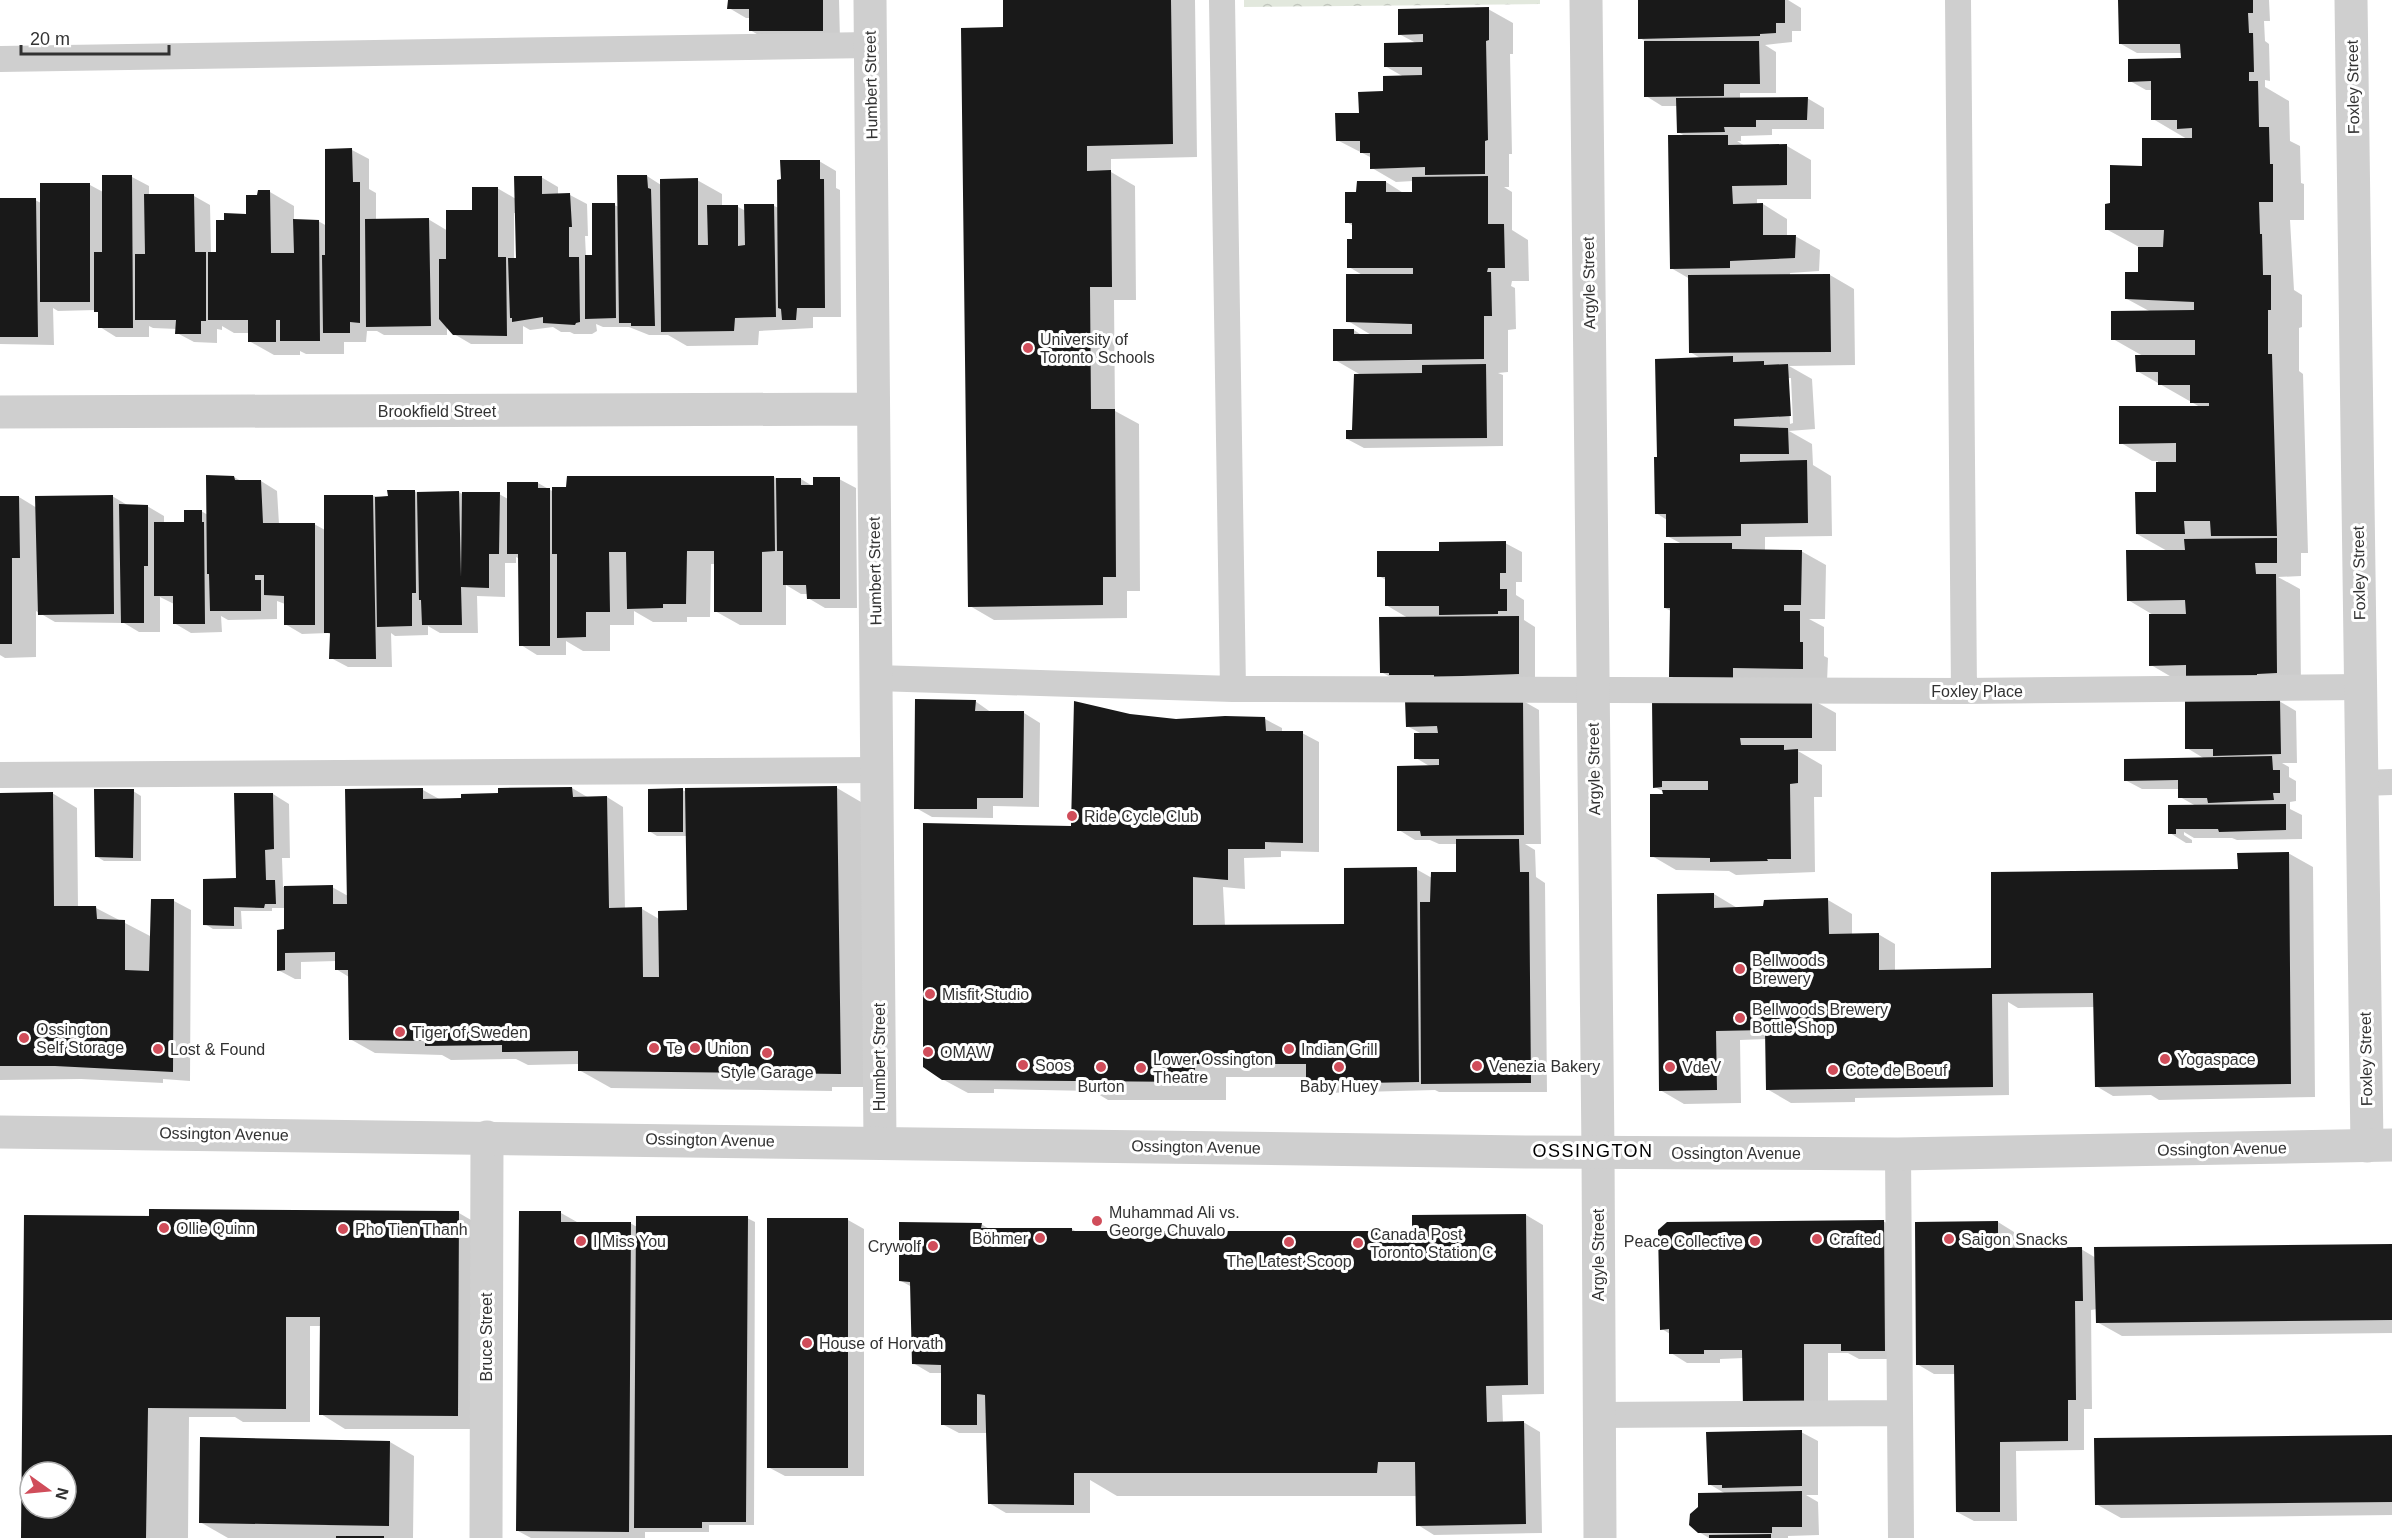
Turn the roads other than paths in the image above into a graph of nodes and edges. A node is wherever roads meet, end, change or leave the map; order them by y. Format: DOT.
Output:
graph roads {
  1 [pos="870,0"];
  2 [pos="1222,0"];
  3 [pos="1586,0"];
  4 [pos="1958,0"];
  5 [pos="2351,0"];
  6 [pos="870,45"];
  7 [pos="0,59"];
  8 [pos="873,409"];
  9 [pos="0,412"];
  10 [pos="876,678"];
  11 [pos="2361,687"];
  12 [pos="1233,689"];
  13 [pos="1593,691"];
  14 [pos="1964,691"];
  15 [pos="877,770"];
  16 [pos="0,775"];
  17 [pos="2377,783"];
  18 [pos="0,1132"];
  19 [pos="487,1137"];
  20 [pos="880,1142"];
  21 [pos="2380,1145"];
  22 [pos="1598,1152"];
  23 [pos="1898,1154"];
  24 [pos="1598,1404"];
  25 [pos="1900,1413"];
  26 [pos="486,1538"];
  27 [pos="1599,1538"];
  28 [pos="1901,1538"];
  1 -- 6 [label="street, Humbert Street"];
  2 -- 12 [label="lane"];
  3 -- 13 [label="street, Argyle Street"];
  4 -- 14 [label="lane"];
  5 -- 11 [label="street, Foxley Street"];
  6 -- 7 [label="lane"];
  6 -- 8 [label="street, Humbert Street"];
  8 -- 9 [label="street, Brookfield Street"];
  8 -- 10 [label="street, Humbert Street"];
  10 -- 12 [label="lane, Foxley Place"];
  10 -- 15 [label="street, Humbert Street"];
  11 -- 14 [label="lane, Foxley Place"];
  11 -- 17 [label="street, Foxley Street"];
  12 -- 13 [label="lane, Foxley Place"];
  13 -- 14 [label="lane, Foxley Place"];
  13 -- 22 [label="street, Argyle Street"];
  15 -- 16 [label="lane"];
  15 -- 20 [label="street, Humbert Street"];
  17 -- 21 [label="street, Foxley Street"];
  18 -- 19 [label="street, Ossington Avenue"];
  19 -- 20 [label="street, Ossington Avenue"];
  19 -- 26 [label="street, Bruce Street"];
  20 -- 22 [label="street, Ossington Avenue"];
  21 -- 23 [label="street, Ossington Avenue"];
  22 -- 23 [label="street, Ossington Avenue"];
  22 -- 24 [label="street, Argyle Street"];
  23 -- 25 [label="lane"];
  24 -- 25 [label="lane"];
  24 -- 27 [label="street, Argyle Street"];
  25 -- 28 [label="lane"];
}
